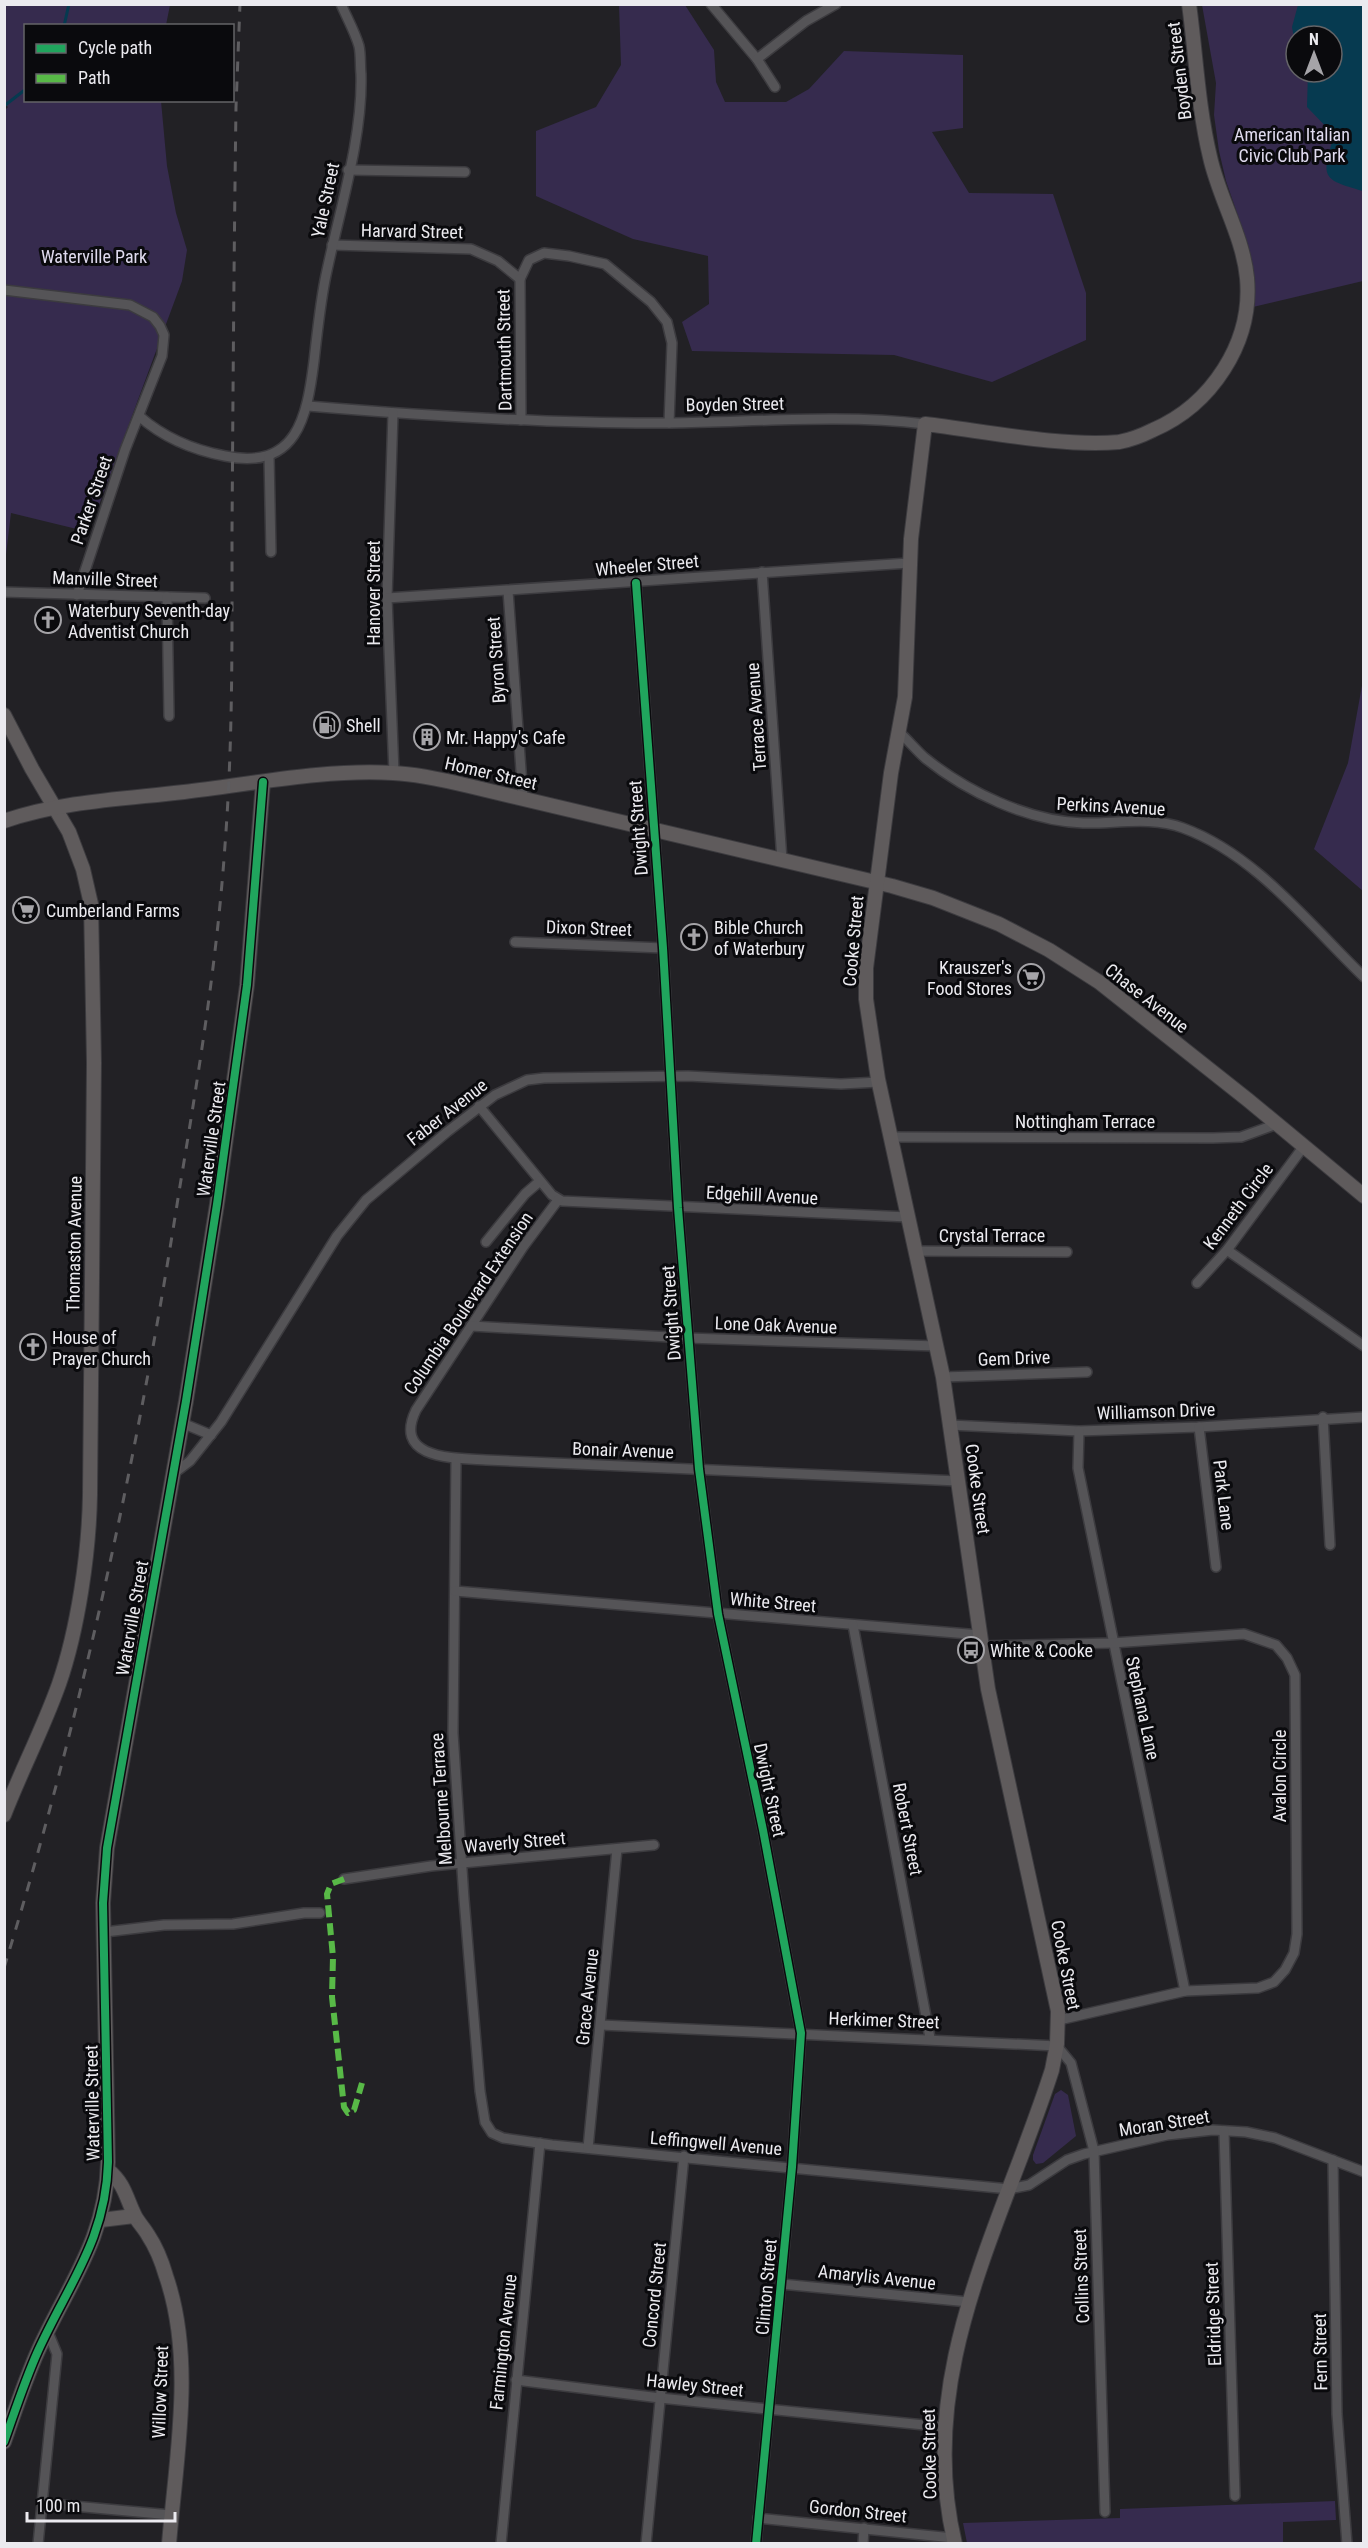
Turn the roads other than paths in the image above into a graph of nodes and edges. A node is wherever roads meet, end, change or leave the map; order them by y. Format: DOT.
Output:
graph roads {
  1 [pos="341,4"];
  2 [pos="711,4"];
  3 [pos="836,4"];
  4 [pos="1189,4"];
  5 [pos="757,59"];
  6 [pos="775,87"];
  7 [pos="348,170"];
  8 [pos="465,172"];
  9 [pos="332,245"];
  10 [pos="520,279"];
  11 [pos="4,290"];
  12 [pos="308,406"];
  13 [pos="393,413"];
  14 [pos="139,416"];
  15 [pos="521,420"];
  16 [pos="669,423"];
  17 [pos="925,423"];
  18 [pos="269,456"];
  19 [pos="271,552"];
  20 [pos="909,563"];
  21 [pos="762,572"];
  22 [pos="636,583"];
  23 [pos="508,591"];
  24 [pos="4,592"];
  25 [pos="77,595"];
  26 [pos="167,597"];
  27 [pos="206,598"];
  28 [pos="387,598"];
  29 [pos="4,716"];
  30 [pos="169,716"];
  31 [pos="899,732"];
  32 [pos="394,773"];
  33 [pos="263,782"];
  34 [pos="523,798"];
  35 [pos="55,807"];
  36 [pos="4,821"];
  37 [pos="653,828"];
  38 [pos="782,860"];
  39 [pos="876,882"];
  40 [pos="515,942"];
  41 [pos="663,948"];
  42 [pos="1364,977"];
  43 [pos="671,1076"];
  44 [pos="879,1082"];
  45 [pos="479,1106"];
  46 [pos="1277,1124"];
  47 [pos="891,1137"];
  48 [pos="1304,1146"];
  49 [pos="540,1181"];
  50 [pos="1364,1196"];
  51 [pos="558,1200"];
  52 [pos="678,1208"];
  53 [pos="908,1217"];
  54 [pos="486,1242"];
  55 [pos="1227,1250"];
  56 [pos="916,1251"];
  57 [pos="1067,1252"];
  58 [pos="1197,1283"];
  59 [pos="471,1326"];
  60 [pos="687,1338"];
  61 [pos="937,1346"];
  62 [pos="1364,1346"];
  63 [pos="1087,1372"];
  64 [pos="943,1377"];
  65 [pos="1364,1417"];
  66 [pos="1323,1418"];
  67 [pos="182,1423"];
  68 [pos="950,1425"];
  69 [pos="1198,1427"];
  70 [pos="411,1428"];
  71 [pos="1079,1431"];
  72 [pos="211,1435"];
  73 [pos="456,1458"];
  74 [pos="699,1469"];
  75 [pos="173,1474"];
  76 [pos="958,1481"];
  77 [pos="1330,1545"];
  78 [pos="1216,1567"];
  79 [pos="455,1591"];
  80 [pos="718,1614"];
  81 [pos="853,1625"];
  82 [pos="981,1641"];
  83 [pos="1112,1643"];
  84 [pos="4,1815"];
  85 [pos="654,1845"];
  86 [pos="617,1849"];
  87 [pos="461,1863"];
  88 [pos="344,1879"];
  89 [pos="320,1913"];
  90 [pos="105,1932"];
  91 [pos="1185,1991"];
  92 [pos="1059,2020"];
  93 [pos="601,2025"];
  94 [pos="801,2033"];
  95 [pos="930,2038"];
  96 [pos="1057,2046"];
  97 [pos="1224,2131"];
  98 [pos="492,2133"];
  99 [pos="540,2143"];
  100 [pos="588,2148"];
  101 [pos="1094,2151"];
  102 [pos="684,2156"];
  103 [pos="1333,2160"];
  104 [pos="792,2167"];
  105 [pos="108,2170"];
  106 [pos="1364,2172"];
  107 [pos="1009,2189"];
  108 [pos="134,2216"];
  109 [pos="101,2220"];
  110 [pos="781,2284"];
  111 [pos="969,2302"];
  112 [pos="48,2332"];
  113 [pos="516,2380"];
  114 [pos="660,2398"];
  115 [pos="770,2409"];
  116 [pos="944,2427"];
  117 [pos="4,2442"];
  118 [pos="1235,2496"];
  119 [pos="41,2503"];
  120 [pos="1105,2512"];
  121 [pos="171,2515"];
  122 [pos="758,2518"];
  123 [pos="864,2528"];
  124 [pos="954,2541"];
  125 [pos="38,2544"];
  126 [pos="169,2544"];
  127 [pos="501,2544"];
  128 [pos="645,2544"];
  129 [pos="756,2544"];
  130 [pos="863,2544"];
  131 [pos="1347,2544"];
  1 -- 7 [label="street, Yale Street"];
  2 -- 5 [label="street"];
  3 -- 5 [label="street"];
  4 -- 17 [label="main road, Boyden Street"];
  5 -- 6 [label="street"];
  7 -- 8 [label="street"];
  7 -- 9 [label="street, Yale Street"];
  9 -- 10 [label="street, Harvard Street"];
  9 -- 12 [label="street, Yale Street"];
  10 -- 15 [label="street, Dartmouth Street"];
  10 -- 16 [label="street"];
  11 -- 14 [label="street"];
  12 -- 13 [label="street, Boyden Street"];
  12 -- 18 [label="street"];
  13 -- 15 [label="street, Boyden Street"];
  13 -- 28 [label="street, Hanover Street"];
  14 -- 18 [label="street"];
  14 -- 25 [label="street, Parker Street"];
  15 -- 16 [label="street, Boyden Street"];
  16 -- 17 [label="street, Boyden Street"];
  17 -- 20 [label="main road, Cooke Street"];
  18 -- 19 [label="street"];
  20 -- 21 [label="street, Wheeler Street"];
  20 -- 31 [label="main road, Cooke Street"];
  21 -- 22 [label="street, Wheeler Street"];
  21 -- 38 [label="street, Terrace Avenue"];
  22 -- 23 [label="street, Wheeler Street"];
  22 -- 37 [label="street, Dwight Street"];
  23 -- 28 [label="street, Wheeler Street"];
  23 -- 34 [label="street, Byron Street"];
  24 -- 25 [label="street, Manville Street"];
  25 -- 26 [label="street, Manville Street"];
  26 -- 27 [label="street, Manville Street"];
  26 -- 30 [label="street"];
  28 -- 32 [label="street, Hanover Street"];
  29 -- 35 [label="main road, Thomaston Avenue"];
  31 -- 39 [label="main road, Cooke Street"];
  31 -- 42 [label="street, Perkins Avenue"];
  32 -- 33 [label="main road, Homer Street"];
  32 -- 34 [label="main road, Homer Street"];
  33 -- 35 [label="main road, Homer Street"];
  33 -- 67 [label="main road, Waterville Street"];
  34 -- 37 [label="main road, Homer Street"];
  35 -- 36 [label="main road, Homer Street"];
  35 -- 84 [label="main road, Thomaston Avenue"];
  37 -- 38 [label="main road, Homer Street"];
  37 -- 41 [label="street, Dwight Street"];
  38 -- 39 [label="main road, Homer Street"];
  39 -- 44 [label="main road, Cooke Street"];
  39 -- 46 [label="main road, Chase Avenue"];
  40 -- 41 [label="street, Dixon Street"];
  41 -- 43 [label="street, Dwight Street"];
  43 -- 44 [label="street, Faber Avenue"];
  43 -- 45 [label="street, Faber Avenue"];
  43 -- 52 [label="street, Dwight Street"];
  44 -- 47 [label="main road, Cooke Street"];
  45 -- 49 [label="street"];
  45 -- 72 [label="street, Faber Avenue"];
  46 -- 47 [label="street, Nottingham Terrace"];
  46 -- 48 [label="main road, Chase Avenue"];
  47 -- 53 [label="main road, Cooke Street"];
  48 -- 50 [label="main road, Chase Avenue"];
  48 -- 55 [label="street, Kenneth Circle"];
  49 -- 51 [label="street"];
  49 -- 54 [label="street, Columbia Boulevard Extension"];
  51 -- 52 [label="street, Edgehill Avenue"];
  51 -- 59 [label="street, Columbia Boulevard Extension"];
  52 -- 53 [label="street, Edgehill Avenue"];
  52 -- 60 [label="street, Dwight Street"];
  53 -- 56 [label="main road, Cooke Street"];
  55 -- 58 [label="street, Kenneth Circle"];
  55 -- 62 [label="street"];
  56 -- 57 [label="street, Crystal Terrace"];
  56 -- 61 [label="main road, Cooke Street"];
  59 -- 60 [label="street, Lone Oak Avenue"];
  59 -- 70 [label="street, Columbia Boulevard Extension"];
  60 -- 61 [label="street, Lone Oak Avenue"];
  60 -- 74 [label="street, Dwight Street"];
  61 -- 64 [label="main road, Cooke Street"];
  63 -- 64 [label="street, Gem Drive"];
  64 -- 68 [label="main road, Cooke Street"];
  65 -- 66 [label="street, Williamson Drive"];
  66 -- 69 [label="street, Williamson Drive"];
  66 -- 77 [label="street"];
  67 -- 72 [label="street"];
  67 -- 75 [label="main road, Waterville Street"];
  68 -- 71 [label="street, Williamson Drive"];
  68 -- 76 [label="main road, Cooke Street"];
  69 -- 71 [label="street, Williamson Drive"];
  69 -- 78 [label="street, Park Lane"];
  70 -- 73 [label="street, Bonair Avenue"];
  71 -- 83 [label="street, Stephana Lane"];
  72 -- 75 [label="street, Faber Avenue"];
  73 -- 74 [label="street, Bonair Avenue"];
  73 -- 79 [label="street, Melbourne Terrace"];
  74 -- 76 [label="street, Bonair Avenue"];
  74 -- 80 [label="street, Dwight Street"];
  75 -- 90 [label="main road, Waterville Street"];
  76 -- 82 [label="main road, Cooke Street"];
  79 -- 80 [label="street, White Street"];
  79 -- 87 [label="street, Melbourne Terrace"];
  80 -- 81 [label="street, White Street"];
  80 -- 94 [label="street, Dwight Street"];
  81 -- 82 [label="street, White Street"];
  81 -- 95 [label="street, Robert Street"];
  82 -- 83 [label="street, Avalon Circle"];
  82 -- 92 [label="main road, Cooke Street"];
  83 -- 91 [label="street, Stephana Lane"];
  83 -- 91 [label="street, Avalon Circle"];
  85 -- 86 [label="street, Waverly Street"];
  86 -- 87 [label="street, Waverly Street"];
  86 -- 93 [label="street, Grace Avenue"];
  87 -- 88 [label="street, Waverly Street"];
  87 -- 98 [label="street, Melbourne Terrace"];
  89 -- 90 [label="street"];
  90 -- 105 [label="main road, Waterville Street"];
  91 -- 92 [label="street, Avalon Circle"];
  92 -- 96 [label="main road, Cooke Street"];
  93 -- 94 [label="street, Herkimer Street"];
  93 -- 100 [label="street, Grace Avenue"];
  94 -- 95 [label="street, Herkimer Street"];
  94 -- 104 [label="street, Clinton Street"];
  95 -- 96 [label="street, Herkimer Street"];
  96 -- 101 [label="street, Collins Street"];
  96 -- 107 [label="main road, Cooke Street"];
  97 -- 101 [label="street, Moran Street"];
  97 -- 103 [label="street, Moran Street"];
  97 -- 118 [label="street, Eldridge Street"];
  98 -- 99 [label="street, Leffingwell Avenue"];
  99 -- 100 [label="street, Leffingwell Avenue"];
  99 -- 113 [label="street, Farmington Avenue"];
  100 -- 102 [label="street, Leffingwell Avenue"];
  101 -- 107 [label="street, Moran Street"];
  101 -- 120 [label="street, Collins Street"];
  102 -- 104 [label="street, Leffingwell Avenue"];
  102 -- 114 [label="street, Concord Street"];
  103 -- 106 [label="street, Moran Street"];
  103 -- 131 [label="street, Fern Street"];
  104 -- 107 [label="street, Leffingwell Avenue"];
  104 -- 110 [label="street, Clinton Street"];
  105 -- 108 [label="main road, Willow Street"];
  105 -- 109 [label="main road, Waterville Street"];
  107 -- 111 [label="main road, Cooke Street"];
  108 -- 109 [label="main road"];
  108 -- 121 [label="main road, Willow Street"];
  109 -- 112 [label="main road, Waterville Street"];
  110 -- 111 [label="street, Amarylis Avenue"];
  110 -- 115 [label="street, Clinton Street"];
  111 -- 116 [label="main road, Cooke Street"];
  112 -- 117 [label="main road, Waterville Street"];
  112 -- 119 [label="street"];
  113 -- 114 [label="street, Hawley Street"];
  113 -- 127 [label="street, Farmington Avenue"];
  114 -- 115 [label="street, Hawley Street"];
  114 -- 128 [label="street, Concord Street"];
  115 -- 116 [label="street, Hawley Street"];
  115 -- 122 [label="street, Clinton Street"];
  116 -- 124 [label="main road, Cooke Street"];
  119 -- 121 [label="street"];
  119 -- 125 [label="street"];
  121 -- 126 [label="main road, Willow Street"];
  122 -- 123 [label="street, Gordon Street"];
  122 -- 129 [label="street, Clinton Street"];
  123 -- 124 [label="street, Gordon Street"];
  123 -- 130 [label="street"];
}
